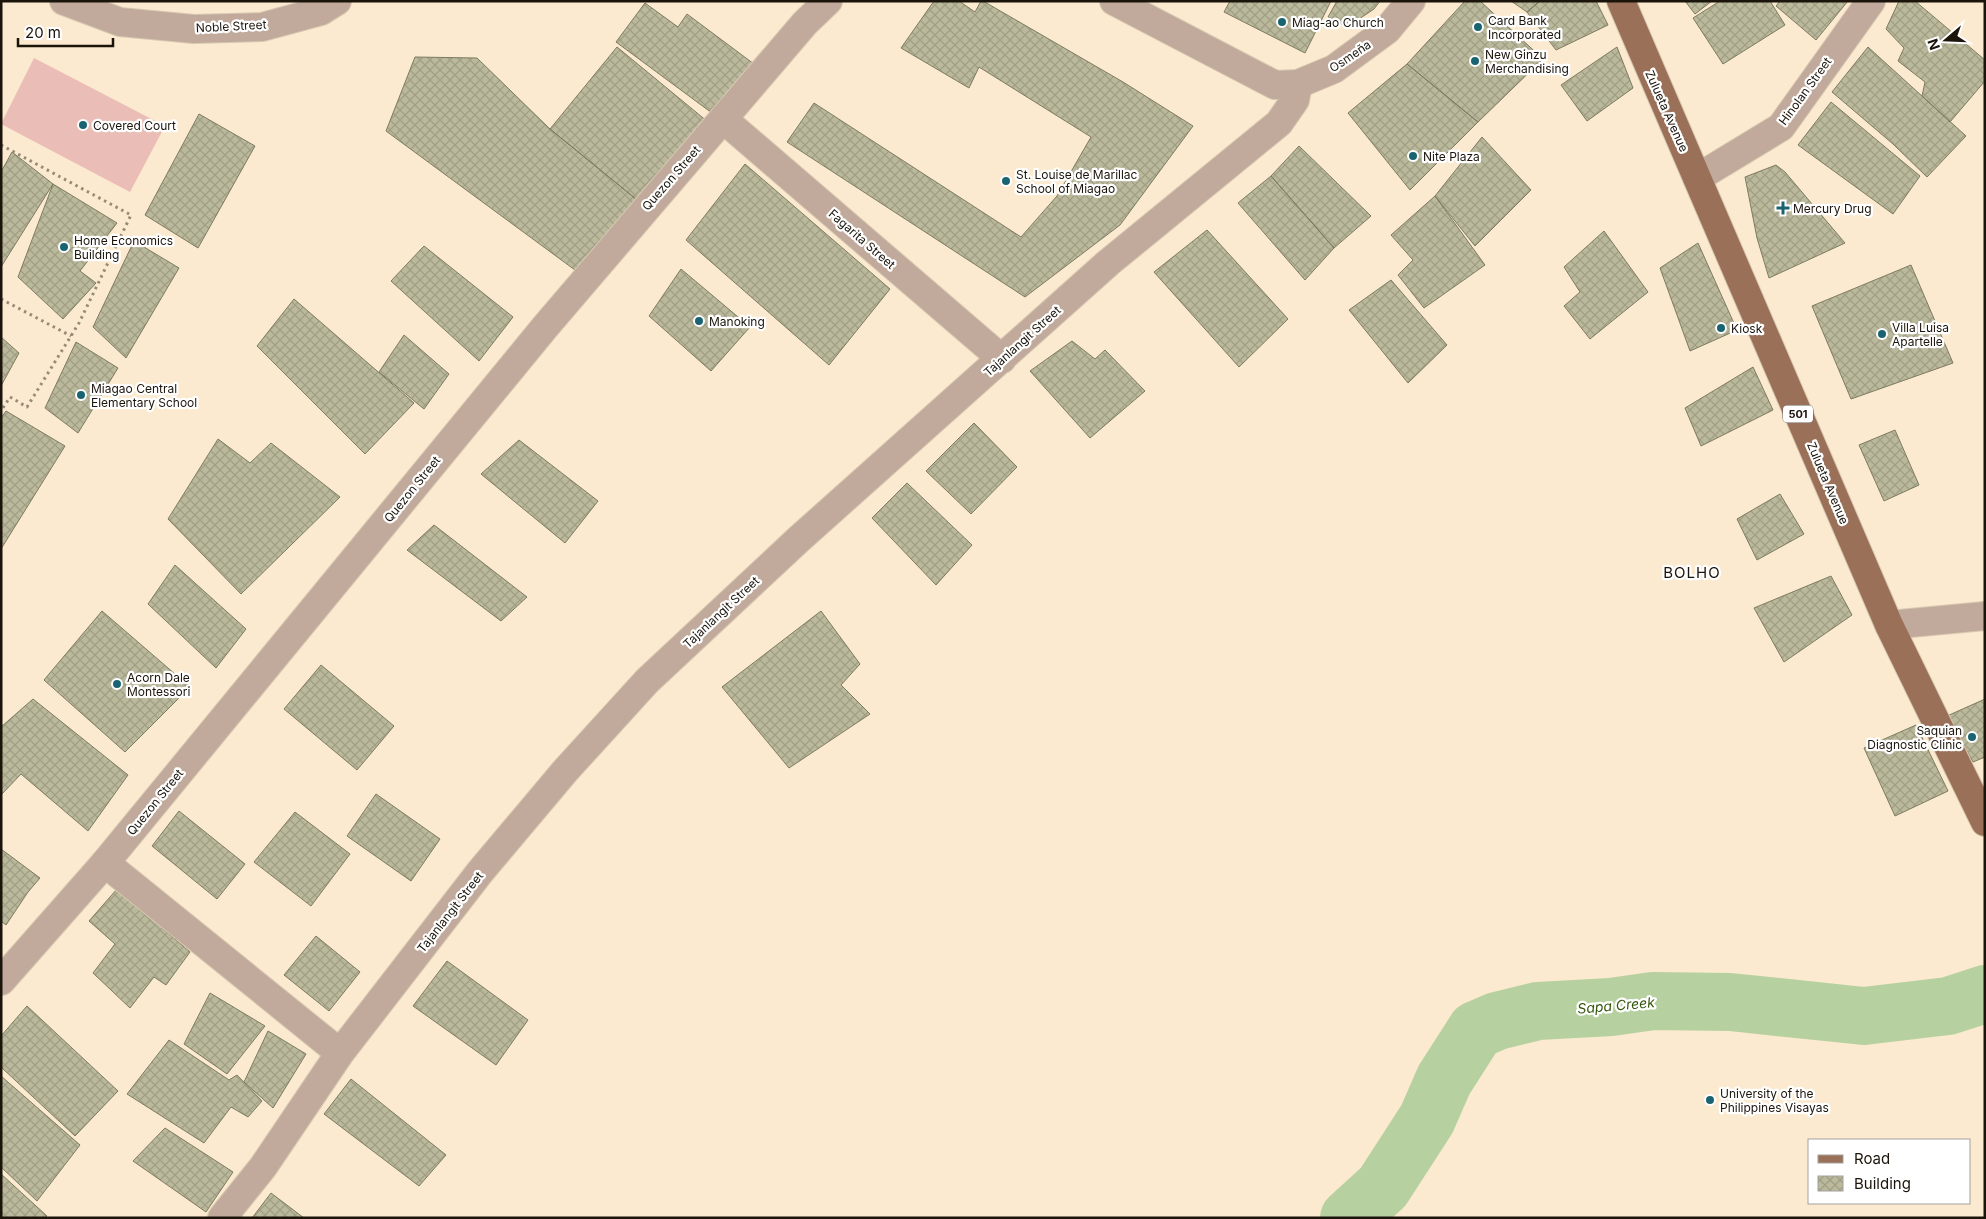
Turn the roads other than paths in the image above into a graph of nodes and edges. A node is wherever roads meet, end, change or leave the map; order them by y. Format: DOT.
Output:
graph roads {
  1 [pos="64,1"];
  2 [pos="337,1"];
  3 [pos="828,1"];
  4 [pos="1114,1"];
  5 [pos="1411,1"];
  6 [pos="1621,1"];
  7 [pos="1871,1"];
  8 [pos="1287,85"];
  9 [pos="722,119"];
  10 [pos="1697,178"];
  11 [pos="1002,359"];
  12 [pos="1985,616"];
  13 [pos="1889,625"];
  14 [pos="1985,822"];
  15 [pos="105,864"];
  16 [pos="1,981"];
  17 [pos="340,1054"];
  18 [pos="222,1218"];
  1 -- 2 [label="street, Noble Street"];
  3 -- 9 [label="street, Quezon Street"];
  4 -- 8 [label="street"];
  5 -- 8 [label="street, Osmeña"];
  6 -- 10 [label="main road, Zulueta Avenue / 501"];
  7 -- 10 [label="street, Hinolan Street"];
  8 -- 11 [label="street, Tajanlangit Street"];
  9 -- 11 [label="street, Fagarita Street"];
  9 -- 15 [label="street, Quezon Street"];
  10 -- 13 [label="main road, Zulueta Avenue / 501"];
  11 -- 17 [label="street, Tajanlangit Street"];
  12 -- 13 [label="street"];
  13 -- 14 [label="main road, Zulueta Avenue / 501"];
  15 -- 16 [label="street, Quezon Street"];
  15 -- 17 [label="street"];
  17 -- 18 [label="street, Tajanlangit Street"];
}
